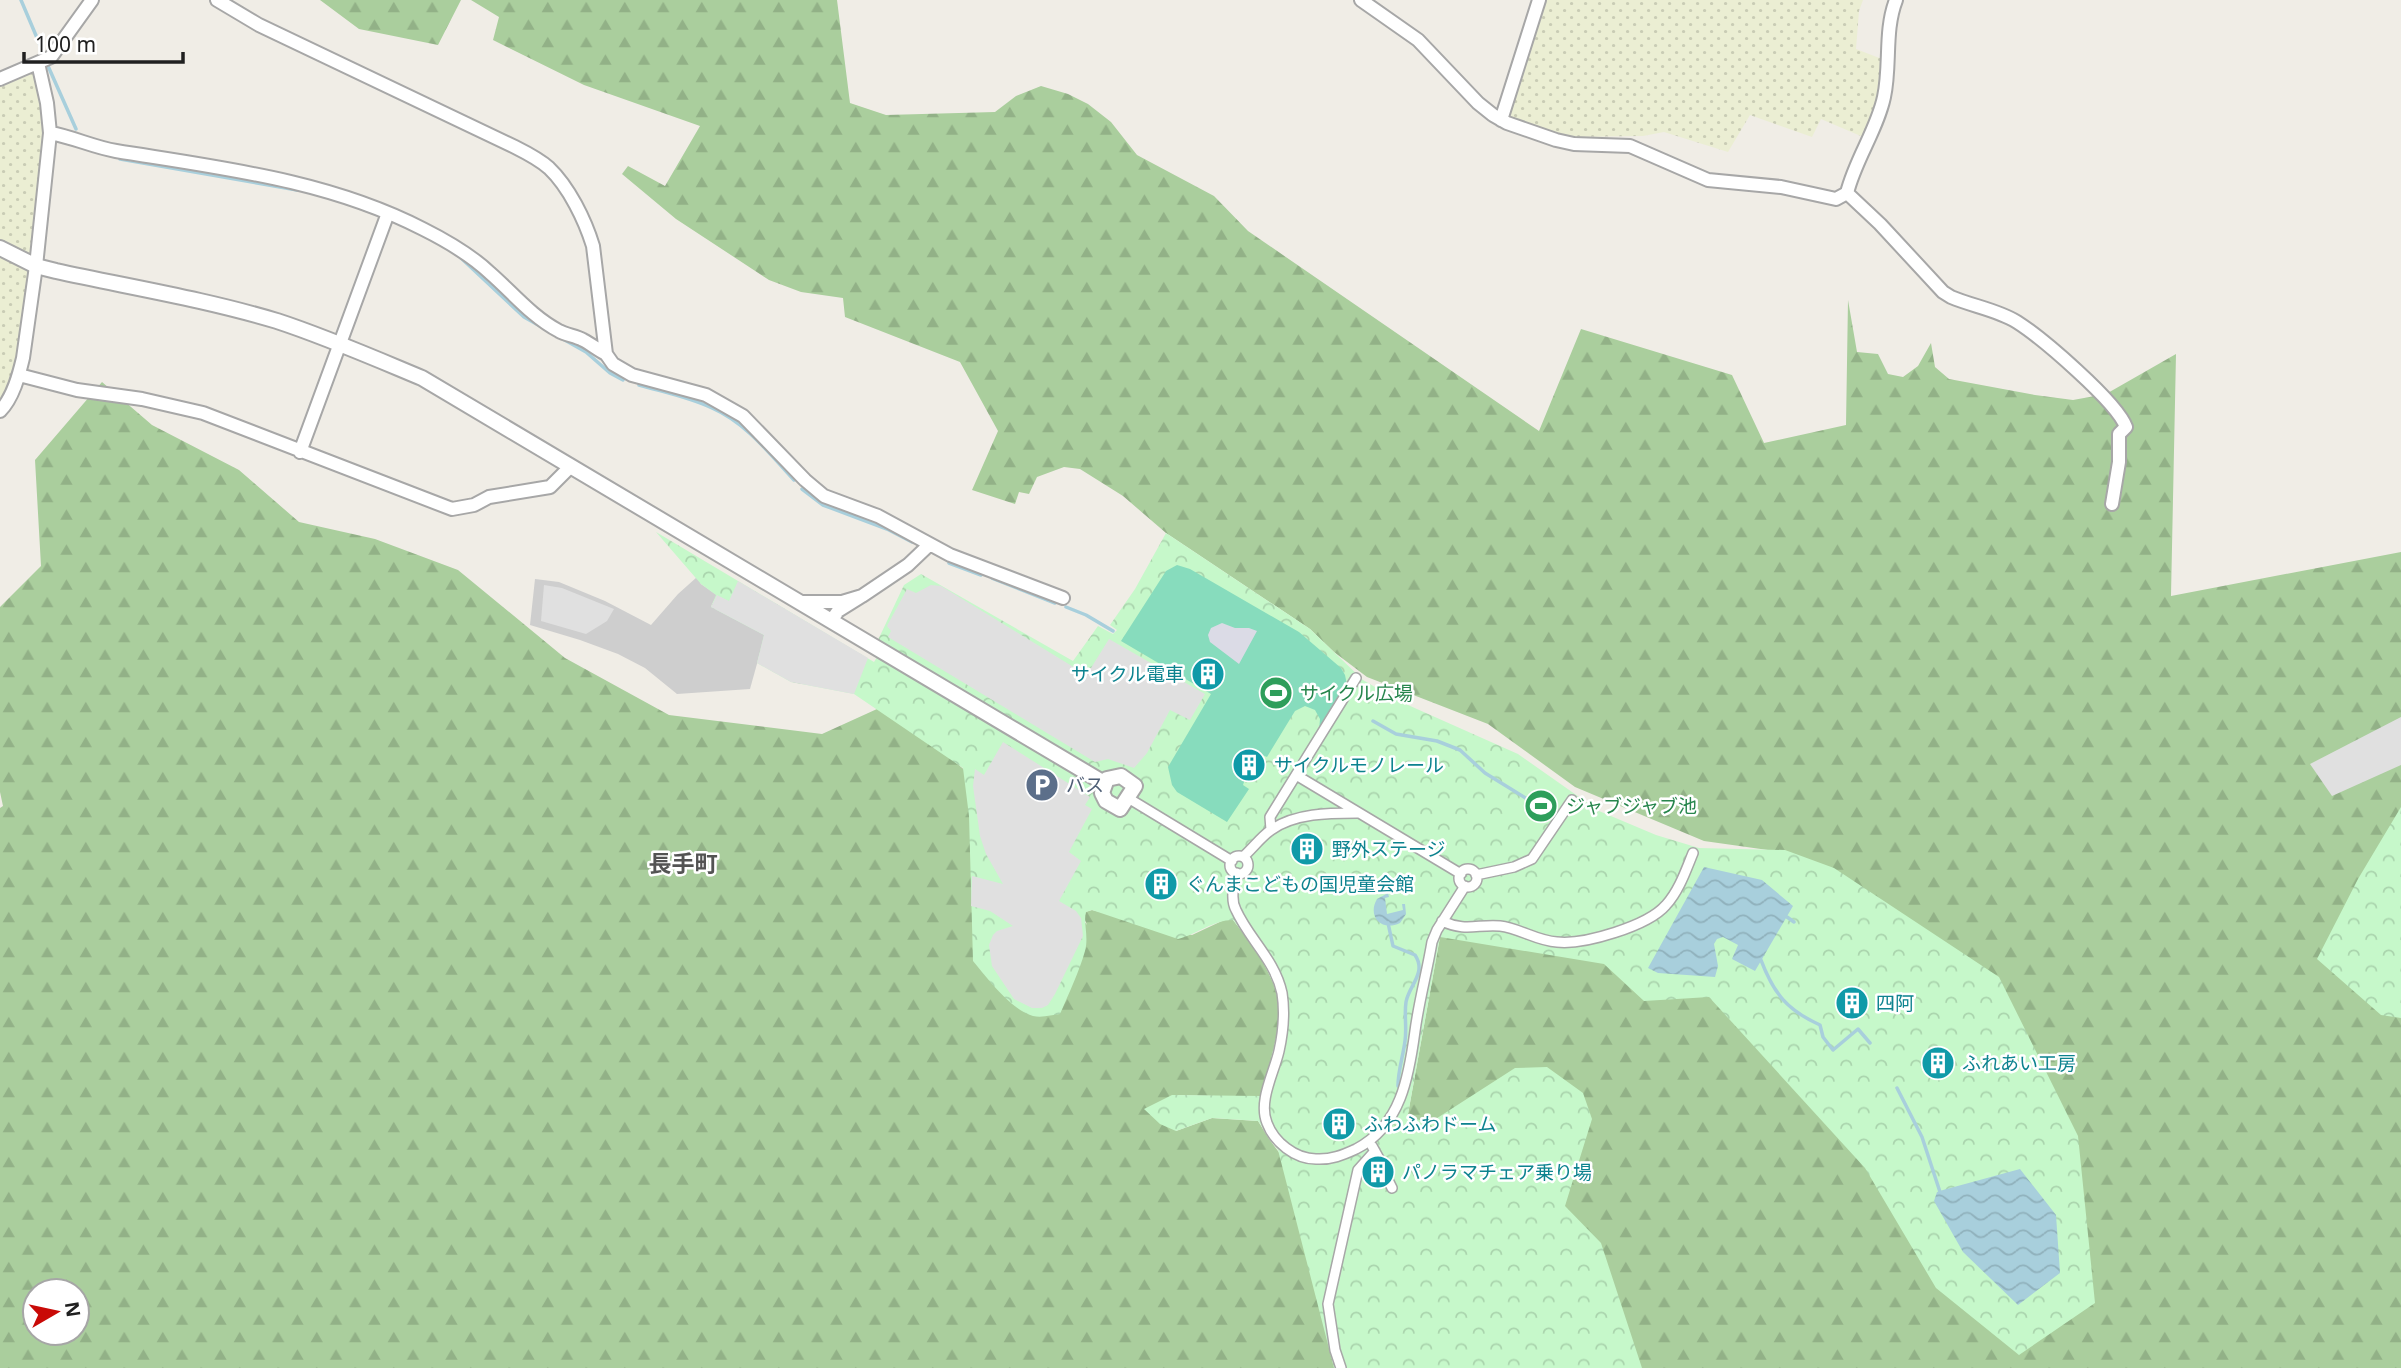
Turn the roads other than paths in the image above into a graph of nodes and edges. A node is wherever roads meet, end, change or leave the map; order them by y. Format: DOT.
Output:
graph roads {
  1 [pos="92,0"];
  2 [pos="217,0"];
  3 [pos="1361,0"];
  4 [pos="1539,0"];
  5 [pos="1896,0"];
  6 [pos="38,62"];
  7 [pos="0,79"];
  8 [pos="1501,120"];
  9 [pos="50,134"];
  10 [pos="1847,193"];
  11 [pos="388,213"];
  12 [pos="0,248"];
  13 [pos="36,266"];
  14 [pos="341,343"];
  15 [pos="606,354"];
  16 [pos="19,375"];
  17 [pos="0,411"];
  18 [pos="300,452"];
  19 [pos="571,466"];
  20 [pos="2112,504"];
  21 [pos="929,545"];
  22 [pos="862,596"];
  23 [pos="1063,598"];
  24 [pos="799,602"];
  25 [pos="831,621"];
  26 [pos="1356,678"];
  27 [pos="1296,775"];
  28 [pos="1104,783"];
  29 [pos="1572,800"];
  30 [pos="1133,802"];
  31 [pos="1359,813"];
  32 [pos="1271,830"];
  33 [pos="1693,853"];
  34 [pos="1243,857"];
  35 [pos="1231,860"];
  36 [pos="1237,873"];
  37 [pos="1461,874"];
  38 [pos="1476,875"];
  39 [pos="1465,886"];
  40 [pos="1442,921"];
  41 [pos="1370,1141"];
  42 [pos="1375,1151"];
  43 [pos="1382,1164"];
  44 [pos="1386,1176"];
  45 [pos="1392,1188"];
  46 [pos="1341,1368"];
  1 -- 6 [label="street"];
  2 -- 15 [label="street"];
  3 -- 8 [label="street"];
  4 -- 8 [label="street"];
  5 -- 10 [label="street"];
  6 -- 7 [label="street"];
  6 -- 9 [label="street"];
  8 -- 10 [label="street"];
  9 -- 11 [label="street"];
  9 -- 13 [label="street"];
  10 -- 20 [label="street"];
  11 -- 14 [label="street"];
  11 -- 15 [label="street"];
  12 -- 13 [label="street"];
  13 -- 14 [label="street"];
  13 -- 16 [label="street"];
  14 -- 18 [label="street"];
  14 -- 19 [label="street"];
  15 -- 21 [label="street"];
  16 -- 17 [label="street"];
  16 -- 18 [label="street"];
  18 -- 19 [label="street"];
  19 -- 24 [label="street"];
  21 -- 22 [label="street"];
  21 -- 23 [label="street"];
  22 -- 24 [label="street"];
  22 -- 25 [label="street"];
  24 -- 25 [label="street"];
  25 -- 28 [label="street"];
  26 -- 27 [label="street"];
  27 -- 31 [label="street"];
  27 -- 32 [label="street"];
  29 -- 38 [label="street"];
  30 -- 35 [label="street"];
  31 -- 32 [label="street"];
  31 -- 37 [label="street"];
  32 -- 34 [label="street"];
  33 -- 40 [label="street"];
  34 -- 35 [label="street"];
  34 -- 36 [label="street"];
  35 -- 36 [label="street"];
  36 -- 41 [label="street"];
  37 -- 38 [label="street"];
  37 -- 39 [label="street"];
  38 -- 39 [label="street"];
  39 -- 40 [label="street"];
  40 -- 41 [label="street"];
  41 -- 42 [label="street"];
  42 -- 43 [label="street"];
  42 -- 46 [label="street"];
  44 -- 45 [label="street"];
}
